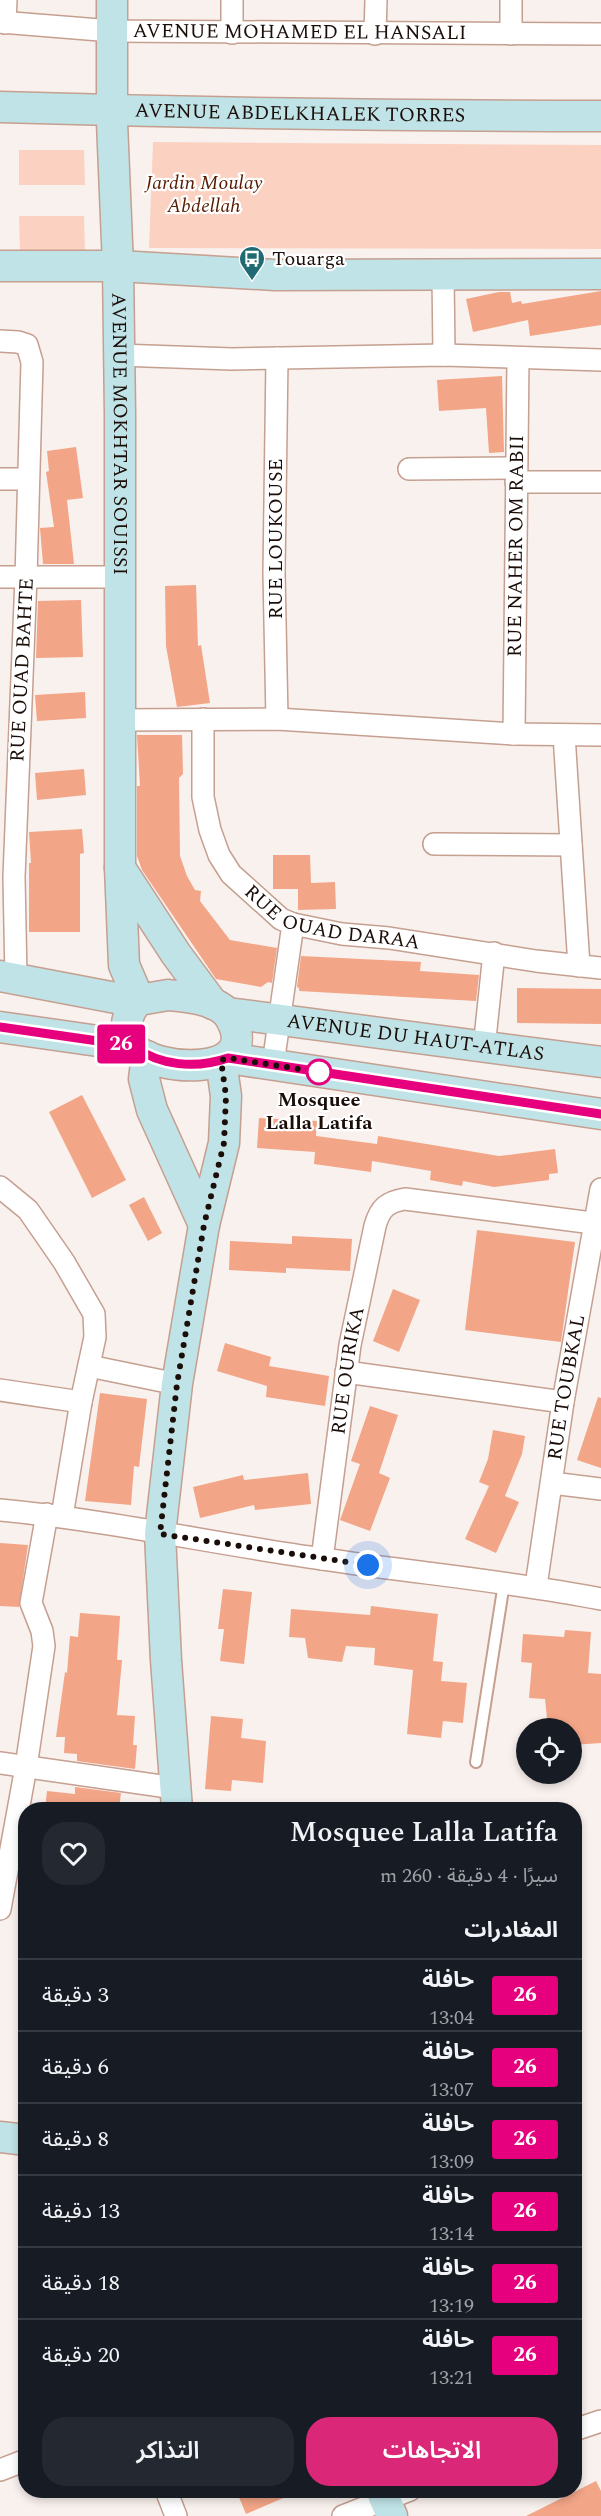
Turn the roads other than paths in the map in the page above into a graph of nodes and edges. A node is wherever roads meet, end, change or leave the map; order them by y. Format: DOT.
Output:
graph roads {
  1 [pos="6,0"];
  2 [pos="112,0"];
  3 [pos="232,0"];
  4 [pos="376,0"];
  5 [pos="511,0"];
  6 [pos="3,22"];
  7 [pos="112,32"];
  8 [pos="232,33"];
  9 [pos="375,34"];
  10 [pos="511,34"];
  11 [pos="601,34"];
  12 [pos="0,107"];
  13 [pos="112,111"];
  14 [pos="601,116"];
  15 [pos="0,266"];
  16 [pos="118,266"];
  17 [pos="601,274"];
  18 [pos="442,275"];
  19 [pos="0,341"];
  20 [pos="119,355"];
  21 [pos="444,355"];
  22 [pos="277,358"];
  23 [pos="518,359"];
  24 [pos="601,360"];
  25 [pos="408,469"];
  26 [pos="516,475"];
  27 [pos="0,479"];
  28 [pos="28,479"];
  29 [pos="601,482"];
  30 [pos="0,577"];
  31 [pos="26,577"];
  32 [pos="120,577"];
  33 [pos="203,719"];
  34 [pos="277,719"];
  35 [pos="121,720"];
  36 [pos="514,734"];
  37 [pos="564,735"];
  38 [pos="601,735"];
  39 [pos="9,761"];
  40 [pos="434,844"];
  41 [pos="571,845"];
  42 [pos="120,867"];
  43 [pos="7,876"];
  44 [pos="293,924"];
  45 [pos="494,953"];
  46 [pos="579,966"];
  47 [pos="601,968"];
  48 [pos="8,977"];
  49 [pos="138,1001"];
  50 [pos="221,1009"];
  51 [pos="281,1020"];
  52 [pos="0,1027"];
  53 [pos="484,1048"];
  54 [pos="140,1051"];
  55 [pos="224,1059"];
  56 [pos="601,1062"];
  57 [pos="273,1065"];
  58 [pos="601,1114"];
  59 [pos="0,1187"];
  60 [pos="601,1189"];
  61 [pos="598,1224"];
  62 [pos="204,1225"];
  63 [pos="89,1366"];
  64 [pos="346,1372"];
  65 [pos="177,1384"];
  66 [pos="0,1390"];
  67 [pos="81,1402"];
  68 [pos="563,1402"];
  69 [pos="552,1483"];
  70 [pos="601,1489"];
  71 [pos="0,1510"];
  72 [pos="54,1515"];
  73 [pos="160,1534"];
  74 [pos="322,1559"];
  75 [pos="504,1583"];
  76 [pos="536,1586"];
  77 [pos="601,1599"];
  78 [pos="476,1762"];
  79 [pos="0,1763"];
  80 [pos="26,1767"];
  81 [pos="176,1799"];
  82 [pos="20,1802"];
  83 [pos="18,1811"];
  84 [pos="0,1909"];
  85 [pos="0,2137"];
  86 [pos="18,2139"];
  87 [pos="601,2421"];
  88 [pos="582,2427"];
  89 [pos="18,2463"];
  90 [pos="1,2468"];
  91 [pos="169,2498"];
  92 [pos="392,2499"];
  93 [pos="176,2516"];
  94 [pos="343,2516"];
  1 -- 6 [label="street"];
  2 -- 7 [label="street, AVENUE MOKHTAR SOUISSI"];
  3 -- 8 [label="street"];
  4 -- 9 [label="street"];
  5 -- 10 [label="street"];
  6 -- 7 [label="street, AVENUE MOHAMED EL HANSALI"];
  7 -- 8 [label="street, AVENUE MOHAMED EL HANSALI"];
  7 -- 13 [label="street, AVENUE MOKHTAR SOUISSI"];
  8 -- 9 [label="street, AVENUE MOHAMED EL HANSALI"];
  9 -- 10 [label="street, AVENUE MOHAMED EL HANSALI"];
  10 -- 11 [label="street, AVENUE MOHAMED EL HANSALI"];
  12 -- 13 [label="street, AVENUE ABDELKHALEK TORRES"];
  13 -- 14 [label="street, AVENUE ABDELKHALEK TORRES"];
  13 -- 16 [label="street, AVENUE MOKHTAR SOUISSI"];
  15 -- 16 [label="street"];
  16 -- 18 [label="street"];
  16 -- 20 [label="street, AVENUE MOKHTAR SOUISSI"];
  17 -- 18 [label="street"];
  18 -- 21 [label="street"];
  19 -- 28 [label="street, RUE OUAD BAHTE"];
  20 -- 22 [label="street"];
  20 -- 32 [label="street, AVENUE MOKHTAR SOUISSI"];
  21 -- 22 [label="street"];
  21 -- 23 [label="street"];
  22 -- 34 [label="street, RUE LOUKOUSE"];
  23 -- 24 [label="street"];
  23 -- 26 [label="street, RUE NAHER OM RABII"];
  25 -- 26 [label="street"];
  26 -- 29 [label="street"];
  26 -- 36 [label="street, RUE NAHER OM RABII"];
  27 -- 28 [label="street"];
  28 -- 31 [label="street, RUE OUAD BAHTE"];
  30 -- 31 [label="street"];
  31 -- 32 [label="street"];
  31 -- 39 [label="street, RUE OUAD BAHTE"];
  32 -- 35 [label="street, AVENUE MOKHTAR SOUISSI"];
  33 -- 34 [label="street"];
  33 -- 35 [label="street"];
  33 -- 44 [label="street, RUE OUAD DARAA"];
  34 -- 36 [label="street"];
  35 -- 42 [label="street, AVENUE MOKHTAR SOUISSI"];
  36 -- 37 [label="street"];
  37 -- 38 [label="street"];
  37 -- 41 [label="street"];
  39 -- 43 [label="street, RUE OUAD BAHTE"];
  40 -- 41 [label="street"];
  41 -- 46 [label="street"];
  42 -- 49 [label="street, AVENUE MOKHTAR SOUISSI"];
  42 -- 50 [label="street"];
  43 -- 48 [label="street, RUE OUAD BAHTE"];
  44 -- 45 [label="street, RUE OUAD DARAA"];
  44 -- 51 [label="street"];
  45 -- 46 [label="street, RUE OUAD DARAA"];
  45 -- 53 [label="street"];
  46 -- 47 [label="street, RUE OUAD DARAA"];
  48 -- 49 [label="street"];
  49 -- 50 [label="street"];
  49 -- 54 [label="street"];
  50 -- 51 [label="street, AVENUE DU HAUT-ATLAS"];
  50 -- 55 [label="street"];
  51 -- 53 [label="street, AVENUE DU HAUT-ATLAS"];
  51 -- 57 [label="street"];
  52 -- 54 [label="street"];
  53 -- 56 [label="street, AVENUE DU HAUT-ATLAS"];
  54 -- 55 [label="street"];
  54 -- 62 [label="street"];
  55 -- 57 [label="street"];
  55 -- 62 [label="street"];
  57 -- 58 [label="street"];
  59 -- 63 [label="street"];
  60 -- 61 [label="street, RUE TOUBKAL"];
  61 -- 64 [label="street, RUE OURIKA"];
  61 -- 68 [label="street, RUE TOUBKAL"];
  62 -- 65 [label="street"];
  63 -- 65 [label="street"];
  63 -- 67 [label="street"];
  64 -- 68 [label="street"];
  64 -- 74 [label="street, RUE OURIKA"];
  65 -- 73 [label="street"];
  66 -- 67 [label="street"];
  67 -- 72 [label="street"];
  68 -- 69 [label="street, RUE TOUBKAL"];
  69 -- 70 [label="street"];
  69 -- 76 [label="street, RUE TOUBKAL"];
  71 -- 72 [label="street"];
  72 -- 73 [label="street"];
  72 -- 80 [label="street"];
  73 -- 74 [label="street"];
  73 -- 81 [label="street"];
  74 -- 75 [label="street"];
  75 -- 76 [label="street"];
  75 -- 78 [label="lane"];
  76 -- 77 [label="street"];
  79 -- 80 [label="street"];
  80 -- 81 [label="street"];
  80 -- 82 [label="street"];
  83 -- 84 [label="street"];
  85 -- 86 [label="street"];
  87 -- 88 [label="street"];
  89 -- 90 [label="street"];
  91 -- 93 [label="street"];
  92 -- 94 [label="street"];
}
